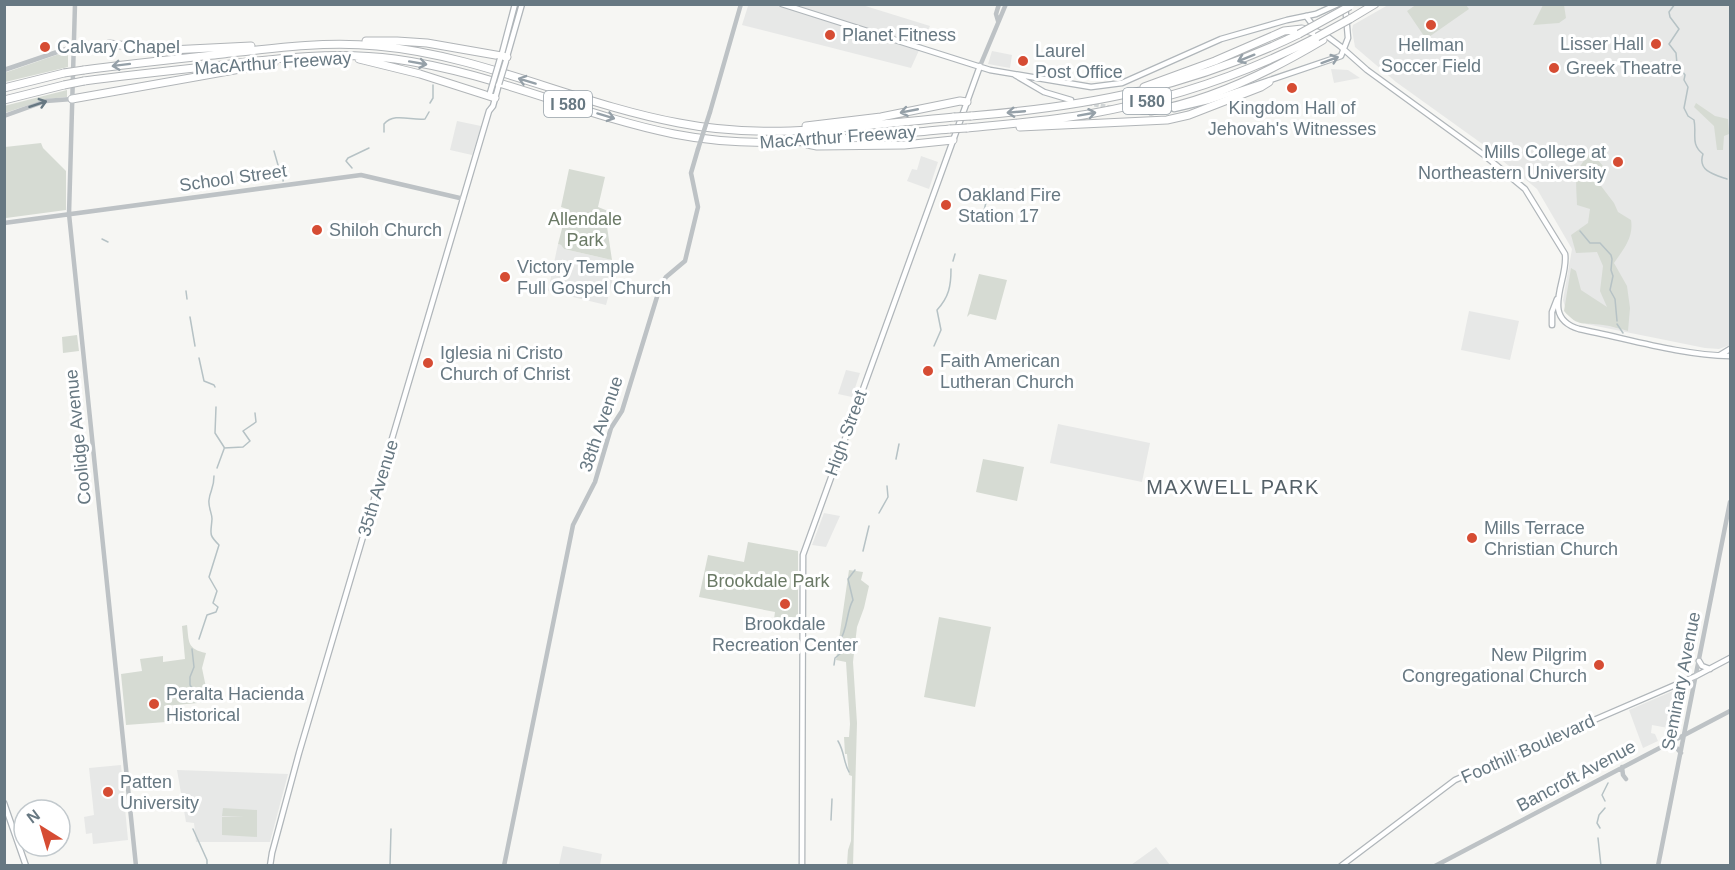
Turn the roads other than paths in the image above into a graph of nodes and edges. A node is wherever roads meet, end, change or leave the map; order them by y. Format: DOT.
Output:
graph roads {
  1 [pos="75,4"];
  2 [pos="515,4"];
  3 [pos="522,4"];
  4 [pos="741,4"];
  5 [pos="782,4"];
  6 [pos="999,4"];
  7 [pos="1006,4"];
  8 [pos="1338,4"];
  9 [pos="1375,4"];
  10 [pos="1349,5"];
  11 [pos="1331,6"];
  12 [pos="1306,16"];
  13 [pos="998,21"];
  14 [pos="1322,37"];
  15 [pos="109,44"];
  16 [pos="340,44"];
  17 [pos="73,48"];
  18 [pos="242,49"];
  19 [pos="1344,50"];
  20 [pos="339,55"];
  21 [pos="503,58"];
  22 [pos="241,66"];
  23 [pos="980,66"];
  24 [pos="4,70"];
  25 [pos="1015,75"];
  26 [pos="1046,80"];
  27 [pos="1269,82"];
  28 [pos="4,88"];
  29 [pos="1050,94"];
  30 [pos="492,96"];
  31 [pos="72,99"];
  32 [pos="1071,99"];
  33 [pos="1109,99"];
  34 [pos="4,100"];
  35 [pos="967,102"];
  36 [pos="1142,111"];
  37 [pos="1151,111"];
  38 [pos="4,116"];
  39 [pos="967,128"];
  40 [pos="768,132"];
  41 [pos="954,140"];
  42 [pos="799,142"];
  43 [pos="464,198"];
  44 [pos="69,214"];
  45 [pos="4,223"];
  46 [pos="1558,296"];
  47 [pos="1552,325"];
  48 [pos="1731,349"];
  49 [pos="1717,356"];
  50 [pos="1731,356"];
  51 [pos="1731,502"];
  52 [pos="1731,658"];
  53 [pos="1699,661"];
  54 [pos="1710,669"];
  55 [pos="1696,676"];
  56 [pos="1731,711"];
  57 [pos="1684,735"];
  58 [pos="1663,746"];
  59 [pos="1681,753"];
  60 [pos="1622,767"];
  61 [pos="1626,779"];
  62 [pos="4,803"];
  63 [pos="27,866"];
  64 [pos="136,866"];
  65 [pos="270,866"];
  66 [pos="504,866"];
  67 [pos="802,866"];
  68 [pos="1341,866"];
  69 [pos="1435,866"];
  70 [pos="1658,866"];
  1 -- 17 [label="street, Coolidge Avenue"];
  2 -- 21 [label="main road, 35th Avenue"];
  3 -- 21 [label="main road, 35th Avenue"];
  4 -- 66 [label="street, 38th Avenue, bridge"];
  5 -- 23 [label="main road"];
  6 -- 13 [label="street, High Street"];
  7 -- 13 [label="street, High Street"];
  8 -- 11 [label="main road"];
  9 -- 14 [label="highway, MacArthur Freeway / I 580, bridge"];
  10 -- 19 [label="main road"];
  10 -- 33 [label="highway, MacArthur Freeway / I 580, one-way, bridge"];
  11 -- 12 [label="main road"];
  12 -- 14 [label="main road"];
  12 -- 26 [label="main road"];
  13 -- 23 [label="street, High Street"];
  14 -- 19 [label="main road"];
  14 -- 33 [label="highway"];
  14 -- 37 [label="highway"];
  39 -- 14 [label="highway, MacArthur Freeway / I 580, one-way"];
  15 -- 17 [label="street"];
  15 -- 18 [label="highway"];
  16 -- 18 [label="highway, MacArthur Freeway / I 580"];
  16 -- 21 [label="highway"];
  40 -- 16 [label="highway, MacArthur Freeway / I 580, one-way"];
  17 -- 24 [label="street"];
  17 -- 31 [label="street, Coolidge Avenue"];
  18 -- 28 [label="highway, MacArthur Freeway, one-way, bridge"];
  27 -- 19 [label="main road, one-way"];
  19 -- 46 [label="main road"];
  20 -- 22 [label="highway, MacArthur Freeway / I 580"];
  20 -- 30 [label="highway"];
  20 -- 42 [label="highway, MacArthur Freeway / I 580, one-way"];
  21 -- 30 [label="main road, 35th Avenue, bridge"];
  22 -- 31 [label="highway"];
  22 -- 34 [label="highway, MacArthur Freeway, bridge"];
  23 -- 25 [label="main road"];
  23 -- 35 [label="main road, High Street"];
  25 -- 26 [label="main road"];
  25 -- 29 [label="main road"];
  26 -- 29 [label="main road"];
  27 -- 37 [label="main road"];
  27 -- 39 [label="highway"];
  29 -- 32 [label="main road"];
  30 -- 43 [label="main road, 35th Avenue"];
  38 -- 31 [label="street, one-way"];
  31 -- 44 [label="street, Coolidge Avenue"];
  33 -- 40 [label="highway, MacArthur Freeway / I 580, one-way, bridge"];
  35 -- 40 [label="highway, one-way"];
  35 -- 41 [label="main road, High Street"];
  36 -- 37 [label="main road"];
  39 -- 42 [label="highway, MacArthur Freeway / I 580, bridge"];
  41 -- 42 [label="highway"];
  41 -- 67 [label="main road, High Street"];
  43 -- 44 [label="street, School Street"];
  43 -- 65 [label="main road, 35th Avenue"];
  44 -- 45 [label="street, School Street"];
  44 -- 64 [label="street, Coolidge Avenue"];
  46 -- 47 [label="main road"];
  46 -- 49 [label="main road"];
  48 -- 49 [label="main road"];
  49 -- 50 [label="main road"];
  51 -- 53 [label="street, Seminary Avenue"];
  52 -- 54 [label="main road, Foothill Boulevard"];
  53 -- 54 [label="main road"];
  53 -- 55 [label="street, Seminary Avenue"];
  54 -- 55 [label="main road, Foothill Boulevard"];
  55 -- 57 [label="street, Seminary Avenue"];
  55 -- 68 [label="main road, Foothill Boulevard"];
  56 -- 57 [label="street, Bancroft Avenue"];
  57 -- 58 [label="street, Bancroft Avenue"];
  57 -- 59 [label="street, Seminary Avenue"];
  58 -- 59 [label="street"];
  58 -- 60 [label="street, Bancroft Avenue"];
  59 -- 70 [label="street, Seminary Avenue"];
  60 -- 61 [label="street"];
  60 -- 69 [label="street, Bancroft Avenue"];
  62 -- 63 [label="main road"];
}
